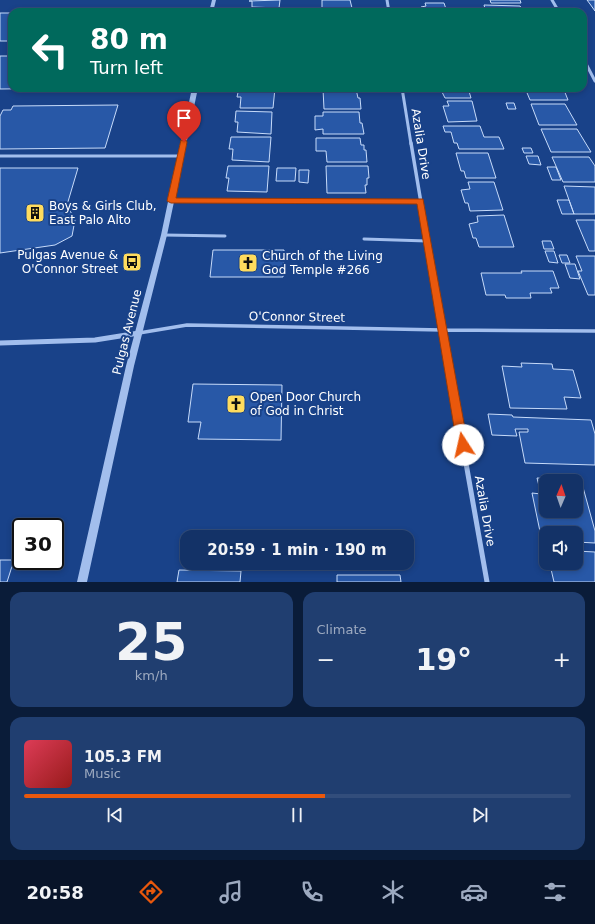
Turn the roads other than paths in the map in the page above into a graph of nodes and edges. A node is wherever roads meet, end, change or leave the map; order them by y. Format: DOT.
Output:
graph roads {
  1 [pos="587,66"];
  2 [pos="595,81"];
  3 [pos="194,92"];
  4 [pos="403,92"];
  5 [pos="0,156"];
  6 [pos="181,156"];
  7 [pos="171,201"];
  8 [pos="420,201"];
  9 [pos="164,235"];
  10 [pos="225,236"];
  11 [pos="364,239"];
  12 [pos="427,240"];
  13 [pos="442,330"];
  14 [pos="595,331"];
  15 [pos="139,334"];
  16 [pos="0,343"];
  17 [pos="82,582"];
  18 [pos="488,582"];
  1 -- 2 [label="street"];
  3 -- 6 [label="street, Pulgas Avenue"];
  4 -- 8 [label="street, Azalia Drive"];
  5 -- 6 [label="lane"];
  6 -- 7 [label="street, Pulgas Avenue"];
  7 -- 8 [label="lane"];
  7 -- 9 [label="street, Pulgas Avenue"];
  8 -- 12 [label="street, Azalia Drive"];
  9 -- 10 [label="lane"];
  9 -- 15 [label="street, Pulgas Avenue"];
  11 -- 12 [label="lane"];
  12 -- 13 [label="street, Azalia Drive"];
  13 -- 14 [label="street, O'Connor Street"];
  13 -- 15 [label="street, O'Connor Street"];
  13 -- 18 [label="street, Azalia Drive"];
  15 -- 16 [label="street, O'Connor Street"];
  15 -- 17 [label="street, Pulgas Avenue"];
}
